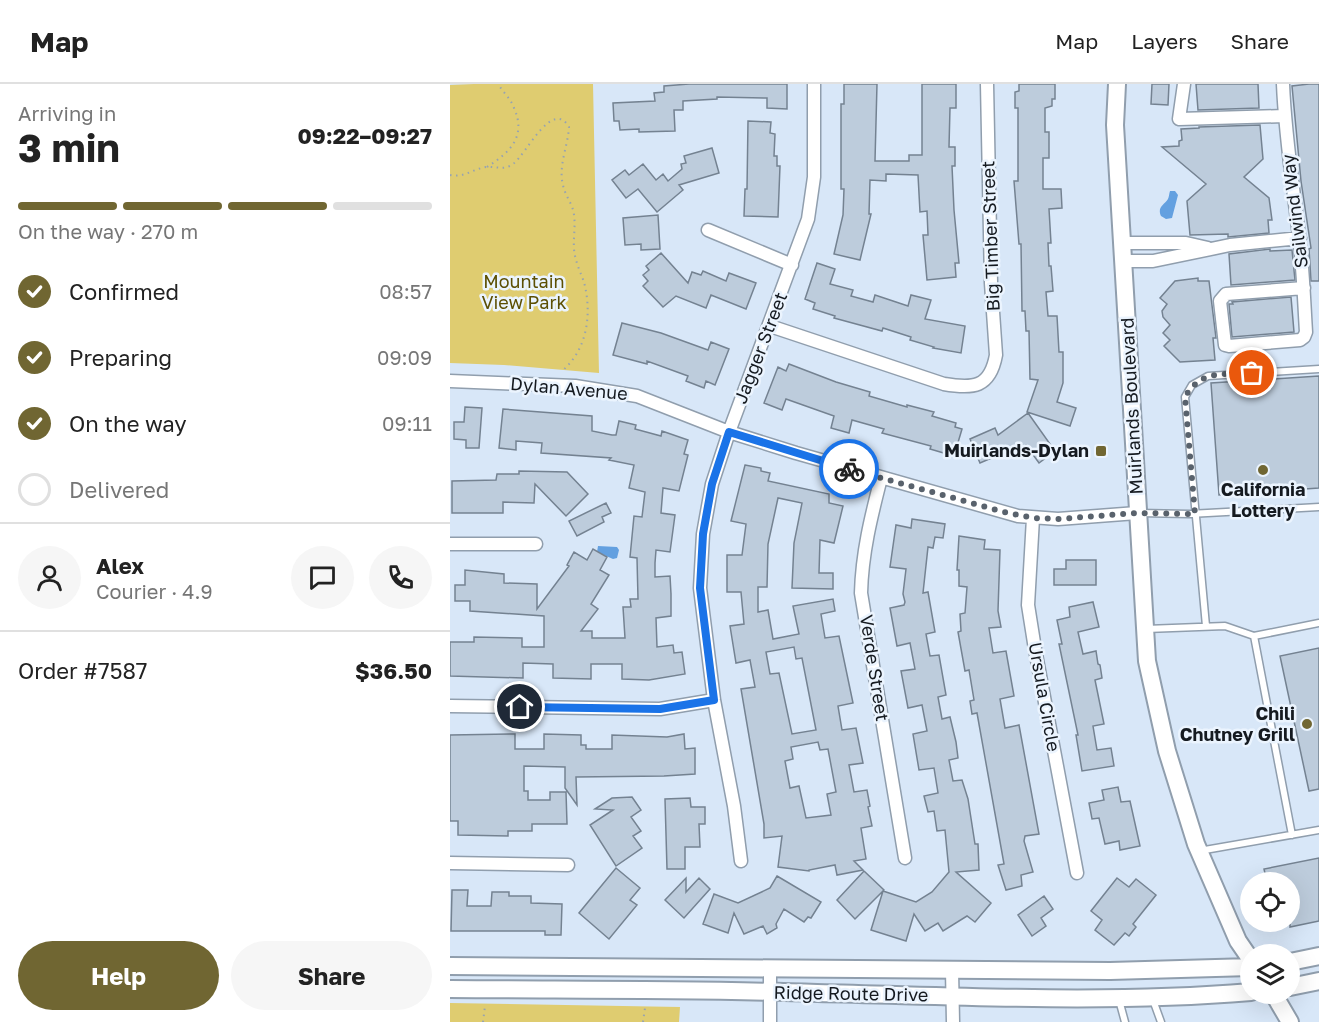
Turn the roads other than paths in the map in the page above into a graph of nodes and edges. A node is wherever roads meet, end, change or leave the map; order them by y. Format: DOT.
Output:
graph roads {
  1 [pos="814,84"];
  2 [pos="987,84"];
  3 [pos="1117,84"];
  4 [pos="1184,84"];
  5 [pos="1283,84"];
  6 [pos="1284,116"];
  7 [pos="708,230"];
  8 [pos="1300,238"];
  9 [pos="1123,243"];
  10 [pos="1212,249"];
  11 [pos="1123,261"];
  12 [pos="792,265"];
  13 [pos="1304,288"];
  14 [pos="770,326"];
  15 [pos="1319,369"];
  16 [pos="450,381"];
  17 [pos="729,432"];
  18 [pos="881,478"];
  19 [pos="1319,507"];
  20 [pos="1137,513"];
  21 [pos="1195,514"];
  22 [pos="1033,518"];
  23 [pos="450,544"];
  24 [pos="536,544"];
  25 [pos="1319,623"];
  26 [pos="1206,626"];
  27 [pos="1146,628"];
  28 [pos="1254,636"];
  29 [pos="714,700"];
  30 [pos="450,706"];
  31 [pos="1319,830"];
  32 [pos="1292,834"];
  33 [pos="1199,851"];
  34 [pos="905,858"];
  35 [pos="741,861"];
  36 [pos="450,863"];
  37 [pos="568,865"];
  38 [pos="1077,873"];
  39 [pos="1240,944"];
  40 [pos="1319,956"];
  41 [pos="1300,960"];
  42 [pos="450,966"];
  43 [pos="1240,967"];
  44 [pos="770,969"];
  45 [pos="952,970"];
  46 [pos="1319,981"];
  47 [pos="1300,985"];
  48 [pos="450,989"];
  49 [pos="770,991"];
  50 [pos="1240,992"];
  51 [pos="952,996"];
  52 [pos="1151,996"];
  53 [pos="1118,997"];
  54 [pos="1279,1004"];
  55 [pos="770,1022"];
  56 [pos="953,1022"];
  57 [pos="1125,1022"];
  58 [pos="1161,1022"];
  59 [pos="1290,1022"];
  1 -- 12 [label="street, Jagger Street"];
  2 -- 14 [label="street, Big Timber Street"];
  3 -- 9 [label="main road, Muirlands Boulevard"];
  4 -- 6 [label="street"];
  5 -- 6 [label="street, Sailwind Way"];
  6 -- 8 [label="street, Sailwind Way"];
  7 -- 12 [label="street"];
  8 -- 10 [label="street"];
  8 -- 13 [label="street, Sailwind Way"];
  9 -- 10 [label="street"];
  9 -- 11 [label="main road, Muirlands Boulevard"];
  10 -- 11 [label="street"];
  11 -- 20 [label="main road, Muirlands Boulevard"];
  12 -- 14 [label="street, Jagger Street"];
  13 -- 13 [label="street, Sailwind Way"];
  14 -- 17 [label="street, Jagger Street"];
  15 -- 21 [label="lane"];
  16 -- 17 [label="street, Dylan Avenue"];
  17 -- 18 [label="street, Dylan Avenue"];
  17 -- 29 [label="street, Jagger Street"];
  18 -- 22 [label="street, Dylan Avenue"];
  18 -- 34 [label="street, Verde Street"];
  19 -- 21 [label="lane"];
  20 -- 21 [label="lane"];
  20 -- 22 [label="street, Dylan Avenue"];
  20 -- 27 [label="main road, Muirlands Boulevard"];
  21 -- 26 [label="lane"];
  22 -- 38 [label="street, Ursula Circle"];
  23 -- 24 [label="street"];
  25 -- 28 [label="lane"];
  26 -- 27 [label="lane"];
  26 -- 28 [label="lane"];
  27 -- 33 [label="main road, Muirlands Boulevard"];
  28 -- 32 [label="lane"];
  29 -- 30 [label="street"];
  29 -- 35 [label="street, Jagger Street"];
  31 -- 32 [label="lane"];
  32 -- 33 [label="lane"];
  33 -- 39 [label="main road, Muirlands Boulevard"];
  36 -- 37 [label="street"];
  40 -- 41 [label="main road"];
  42 -- 44 [label="main road, Ridge Route Drive"];
  43 -- 45 [label="main road, Ridge Route Drive"];
  44 -- 45 [label="main road, Ridge Route Drive"];
  44 -- 49 [label="street"];
  45 -- 51 [label="street"];
  46 -- 47 [label="main road"];
  48 -- 49 [label="main road, Ridge Route Drive"];
  49 -- 51 [label="main road, Ridge Route Drive"];
  49 -- 55 [label="street"];
  50 -- 52 [label="main road, Ridge Route Drive"];
  51 -- 53 [label="main road, Ridge Route Drive"];
  51 -- 56 [label="street"];
  52 -- 53 [label="main road, Ridge Route Drive"];
  52 -- 58 [label="lane"];
  53 -- 57 [label="lane"];
  54 -- 59 [label="main road"];
}
